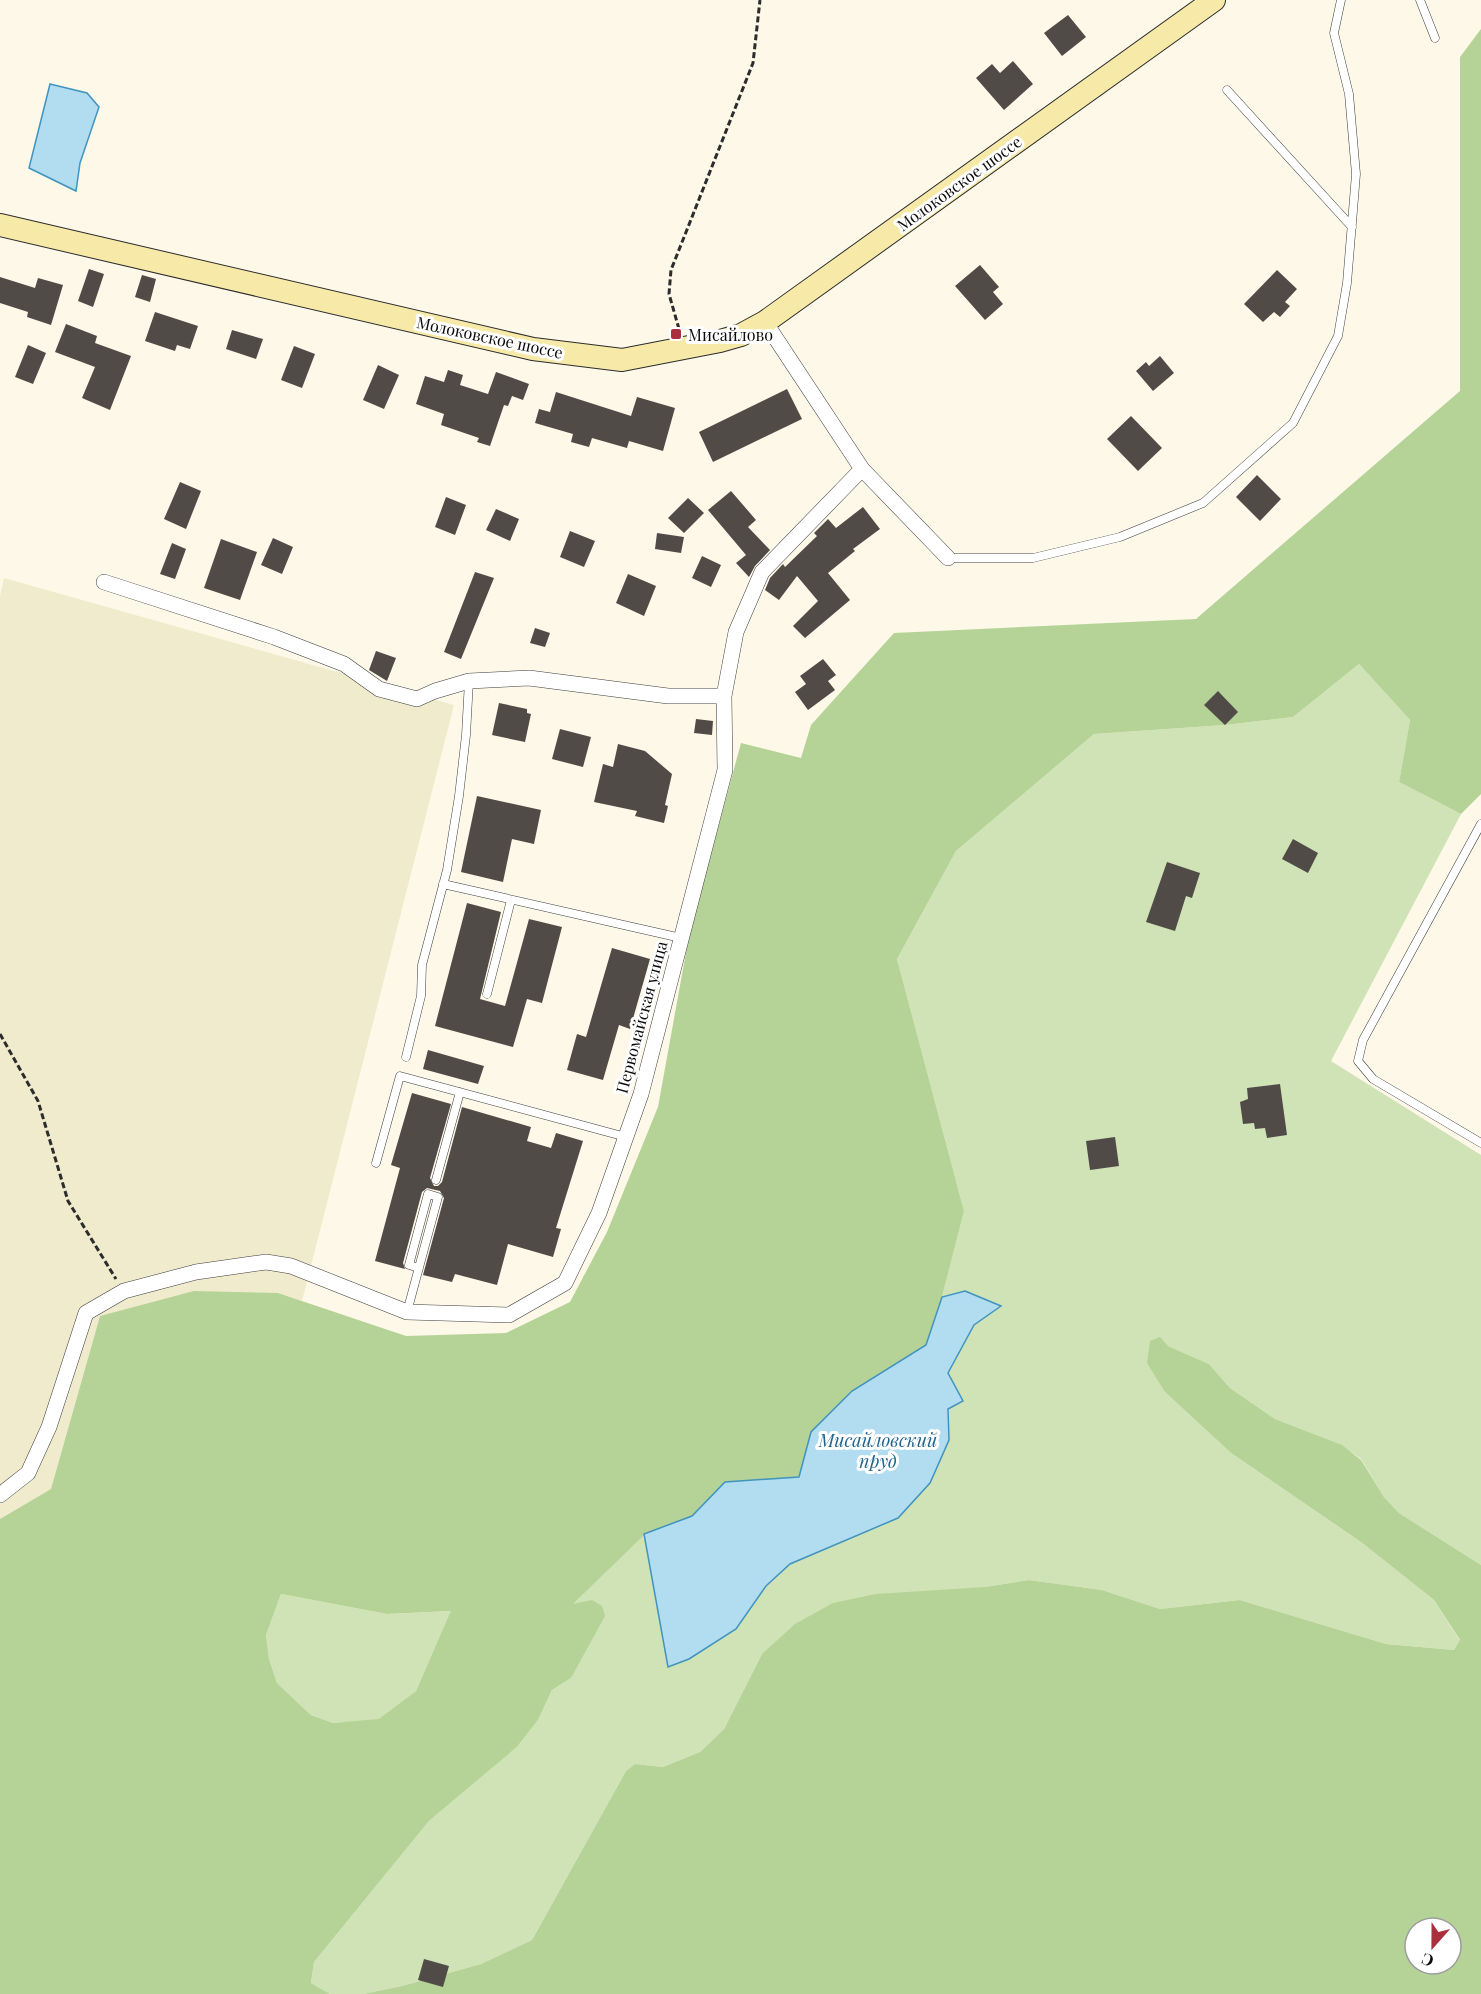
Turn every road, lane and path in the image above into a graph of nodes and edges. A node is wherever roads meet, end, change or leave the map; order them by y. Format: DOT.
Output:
graph roads {
  1 [pos="760,0"];
  2 [pos="1341,0"];
  3 [pos="1420,0"];
  4 [pos="1212,2"];
  5 [pos="1435,38"];
  6 [pos="1227,90"];
  7 [pos="0,225"];
  8 [pos="1352,227"];
  9 [pos="765,322"];
  10 [pos="685,330"];
  11 [pos="862,470"];
  12 [pos="948,558"];
  13 [pos="104,582"];
  14 [pos="469,681"];
  15 [pos="724,696"];
  16 [pos="1481,824"];
  17 [pos="443,884"];
  18 [pos="511,900"];
  19 [pos="681,938"];
  20 [pos="487,994"];
  21 [pos="0,1034"];
  22 [pos="406,1057"];
  23 [pos="460,1092"];
  24 [pos="626,1137"];
  25 [pos="1481,1143"];
  26 [pos="376,1163"];
  27 [pos="436,1180"];
  28 [pos="419,1268"];
  29 [pos="124,1291"];
  30 [pos="407,1312"];
  31 [pos="0,1495"];
  1 -- 10 [label="path"];
  2 -- 8 [label="lane"];
  3 -- 5 [label="lane"];
  4 -- 9 [label="main road, Молоковское шоссе"];
  6 -- 8 [label="lane"];
  7 -- 9 [label="main road, Молоковское шоссе"];
  8 -- 12 [label="lane"];
  9 -- 11 [label="street"];
  11 -- 12 [label="street"];
  11 -- 15 [label="street, Первомайская улица"];
  13 -- 14 [label="street"];
  14 -- 15 [label="street"];
  14 -- 17 [label="lane"];
  15 -- 19 [label="street, Первомайская улица"];
  16 -- 25 [label="lane"];
  17 -- 18 [label="lane"];
  17 -- 22 [label="lane"];
  18 -- 19 [label="lane"];
  18 -- 20 [label="lane"];
  19 -- 24 [label="street, Первомайская улица"];
  21 -- 29 [label="path"];
  23 -- 24 [label="lane"];
  23 -- 26 [label="lane"];
  23 -- 27 [label="lane"];
  24 -- 30 [label="street, Первомайская улица"];
  28 -- 28 [label="lane"];
  28 -- 30 [label="lane"];
  29 -- 30 [label="street, Первомайская улица"];
  29 -- 31 [label="street, Первомайская улица"];
}
